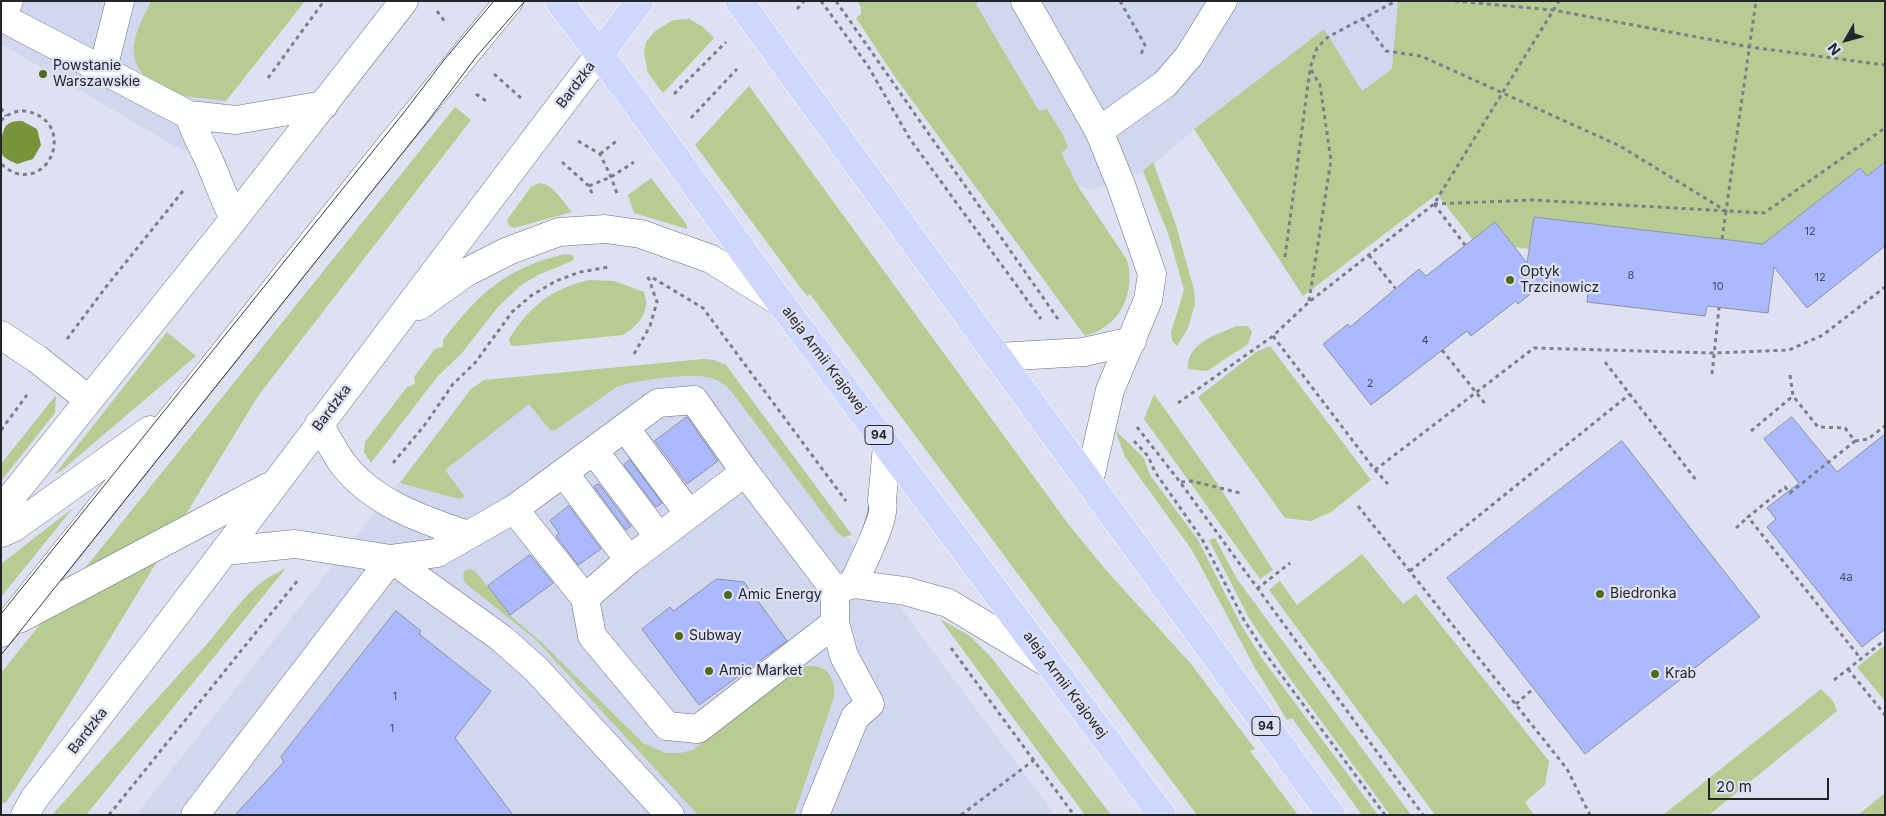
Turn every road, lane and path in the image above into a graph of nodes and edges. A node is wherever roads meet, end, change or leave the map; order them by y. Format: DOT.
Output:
graph roads {
  1 [pos="9,1"];
  2 [pos="120,1"];
  3 [pos="324,1"];
  4 [pos="404,1"];
  5 [pos="509,1"];
  6 [pos="558,1"];
  7 [pos="640,1"];
  8 [pos="739,1"];
  9 [pos="804,1"];
  10 [pos="821,1"];
  11 [pos="836,1"];
  12 [pos="1025,1"];
  13 [pos="1120,1"];
  14 [pos="1223,1"];
  15 [pos="1396,1"];
  16 [pos="1455,1"];
  17 [pos="1559,1"];
  18 [pos="1756,1"];
  19 [pos="797,9"];
  20 [pos="436,10"];
  21 [pos="1553,10"];
  22 [pos="1362,18"];
  23 [pos="446,23"];
  24 [pos="722,46"];
  25 [pos="1750,47"];
  26 [pos="599,55"];
  27 [pos="1138,61"];
  28 [pos="1885,65"];
  29 [pos="1310,68"];
  30 [pos="103,69"];
  31 [pos="737,69"];
  32 [pos="1502,94"];
  33 [pos="669,99"];
  34 [pos="324,105"];
  35 [pos="1,108"];
  36 [pos="189,115"];
  37 [pos="6,116"];
  38 [pos="236,120"];
  39 [pos="1,121"];
  40 [pos="688,121"];
  41 [pos="1885,128"];
  42 [pos="1099,130"];
  43 [pos="627,134"];
  44 [pos="574,139"];
  45 [pos="600,154"];
  46 [pos="207,157"];
  47 [pos="560,159"];
  48 [pos="635,162"];
  49 [pos="1,164"];
  50 [pos="611,177"];
  51 [pos="619,201"];
  52 [pos="1434,204"];
  53 [pos="1726,211"];
  54 [pos="234,219"];
  55 [pos="1722,239"];
  56 [pos="1465,245"];
  57 [pos="1369,255"];
  58 [pos="1284,257"];
  59 [pos="615,265"];
  60 [pos="1885,287"];
  61 [pos="1395,288"];
  62 [pos="780,302"];
  63 [pos="1309,302"];
  64 [pos="1718,308"];
  65 [pos="396,323"];
  66 [pos="1044,323"];
  67 [pos="1,335"];
  68 [pos="1273,336"];
  69 [pos="1132,341"];
  70 [pos="1442,350"];
  71 [pos="1084,352"];
  72 [pos="1714,353"];
  73 [pos="634,354"];
  74 [pos="998,357"];
  75 [pos="1605,362"];
  76 [pos="46,367"];
  77 [pos="1712,374"];
  78 [pos="1790,375"];
  79 [pos="201,383"];
  80 [pos="1110,390"];
  81 [pos="1476,393"];
  82 [pos="1630,394"];
  83 [pos="1793,396"];
  84 [pos="89,400"];
  85 [pos="1178,404"];
  86 [pos="1487,406"];
  87 [pos="320,424"];
  88 [pos="1885,426"];
  89 [pos="626,429"];
  90 [pos="1,430"];
  91 [pos="1751,431"];
  92 [pos="1132,438"];
  93 [pos="1856,441"];
  94 [pos="887,446"];
  95 [pos="594,451"];
  96 [pos="1375,470"];
  97 [pos="745,472"];
  98 [pos="564,473"];
  99 [pos="1696,480"];
  100 [pos="1089,482"];
  101 [pos="1180,482"];
  102 [pos="274,484"];
  103 [pos="1388,484"];
  104 [pos="370,490"];
  105 [pos="1240,493"];
  106 [pos="850,506"];
  107 [pos="1358,506"];
  108 [pos="514,509"];
  109 [pos="1,510"];
  110 [pos="689,514"];
  111 [pos="1748,517"];
  112 [pos="1736,528"];
  113 [pos="1,533"];
  114 [pos="468,535"];
  115 [pos="659,537"];
  116 [pos="324,547"];
  117 [pos="224,551"];
  118 [pos="391,559"];
  119 [pos="629,560"];
  120 [pos="1290,563"];
  121 [pos="1410,571"];
  122 [pos="844,587"];
  123 [pos="1257,588"];
  124 [pos="585,598"];
  125 [pos="835,623"];
  126 [pos="4,629"];
  127 [pos="946,640"];
  128 [pos="1885,640"];
  129 [pos="1861,659"];
  130 [pos="1048,663"];
  131 [pos="1848,669"];
  132 [pos="1834,680"];
  133 [pos="1533,689"];
  134 [pos="1516,704"];
  135 [pos="1885,715"];
  136 [pos="1034,760"];
  137 [pos="25,815"];
  138 [pos="109,815"];
  139 [pos="195,815"];
  140 [pos="670,815"];
  141 [pos="815,815"];
  142 [pos="961,815"];
  143 [pos="1074,815"];
  144 [pos="1162,815"];
  145 [pos="1331,815"];
  146 [pos="1385,815"];
  147 [pos="1423,815"];
  148 [pos="1590,815"];
  1 -- 30 [label="street"];
  2 -- 30 [label="street"];
  3 -- 38 [label="path"];
  4 -- 34 [label="street"];
  5 -- 79 [label="street"];
  6 -- 26 [label="main road, aleja Armii Krajowej / 94"];
  7 -- 26 [label="main road, Bardzka"];
  8 -- 74 [label="main road, 94"];
  9 -- 19 [label="path"];
  10 -- 66 [label="path"];
  11 -- 71 [label="path"];
  12 -- 42 [label="street"];
  13 -- 27 [label="path"];
  14 -- 42 [label="street"];
  15 -- 22 [label="path"];
  16 -- 21 [label="path"];
  17 -- 21 [label="path"];
  18 -- 25 [label="path"];
  20 -- 23 [label="path"];
  21 -- 25 [label="path"];
  21 -- 32 [label="path"];
  22 -- 29 [label="path"];
  22 -- 32 [label="path"];
  24 -- 33 [label="path"];
  25 -- 28 [label="path"];
  25 -- 53 [label="path"];
  26 -- 62 [label="main road, aleja Armii Krajowej / 94"];
  26 -- 65 [label="street, Bardzka"];
  29 -- 58 [label="path"];
  29 -- 63 [label="path"];
  30 -- 36 [label="street"];
  31 -- 40 [label="path"];
  32 -- 52 [label="path"];
  32 -- 53 [label="path"];
  34 -- 38 [label="street"];
  34 -- 54 [label="street"];
  35 -- 37 [label="path"];
  36 -- 38 [label="street"];
  36 -- 46 [label="street"];
  37 -- 39 [label="path"];
  37 -- 49 [label="path"];
  41 -- 53 [label="path"];
  42 -- 69 [label="street"];
  43 -- 45 [label="path"];
  44 -- 45 [label="path"];
  45 -- 50 [label="path"];
  46 -- 54 [label="street"];
  46 -- 76 [label="path"];
  47 -- 50 [label="path"];
  48 -- 50 [label="path"];
  50 -- 51 [label="path"];
  52 -- 53 [label="path"];
  52 -- 56 [label="path"];
  52 -- 57 [label="path"];
  53 -- 55 [label="path"];
  54 -- 84 [label="street"];
  57 -- 61 [label="path"];
  57 -- 63 [label="path"];
  59 -- 104 [label="path"];
  60 -- 72 [label="path"];
  62 -- 65 [label="street"];
  62 -- 94 [label="main road, aleja Armii Krajowej / 94"];
  63 -- 68 [label="path"];
  64 -- 72 [label="path"];
  65 -- 87 [label="street, Bardzka"];
  67 -- 76 [label="street"];
  68 -- 85 [label="path"];
  68 -- 96 [label="path"];
  69 -- 71 [label="street"];
  69 -- 80 [label="street"];
  70 -- 81 [label="path"];
  71 -- 74 [label="street"];
  72 -- 77 [label="path"];
  72 -- 81 [label="path"];
  73 -- 106 [label="path"];
  74 -- 100 [label="main road, 94"];
  75 -- 82 [label="path"];
  76 -- 84 [label="street"];
  76 -- 90 [label="path"];
  78 -- 83 [label="path"];
  79 -- 113 [label="street"];
  79 -- 126 [label="street"];
  80 -- 100 [label="street"];
  80 -- 101 [label="path"];
  81 -- 86 [label="path"];
  81 -- 96 [label="path"];
  82 -- 99 [label="path"];
  82 -- 121 [label="path"];
  83 -- 91 [label="path"];
  83 -- 93 [label="path"];
  84 -- 109 [label="street"];
  87 -- 102 [label="street, Bardzka"];
  87 -- 104 [label="street"];
  88 -- 93 [label="path"];
  89 -- 95 [label="street"];
  89 -- 97 [label="street"];
  89 -- 110 [label="street"];
  92 -- 146 [label="path"];
  93 -- 111 [label="path"];
  94 -- 122 [label="street"];
  94 -- 130 [label="main road, aleja Armii Krajowej / 94"];
  95 -- 98 [label="street"];
  95 -- 115 [label="street"];
  96 -- 103 [label="path"];
  97 -- 110 [label="street"];
  97 -- 122 [label="street"];
  98 -- 108 [label="street"];
  98 -- 119 [label="street"];
  100 -- 145 [label="main road, 94"];
  101 -- 105 [label="path"];
  101 -- 123 [label="path"];
  102 -- 117 [label="street, Bardzka"];
  102 -- 126 [label="street"];
  104 -- 114 [label="street"];
  107 -- 121 [label="path"];
  108 -- 114 [label="street"];
  108 -- 124 [label="street"];
  110 -- 115 [label="street"];
  111 -- 112 [label="path"];
  111 -- 129 [label="path"];
  114 -- 118 [label="street"];
  115 -- 119 [label="street"];
  116 -- 117 [label="street"];
  116 -- 118 [label="street"];
  116 -- 138 [label="path"];
  117 -- 137 [label="street, Bardzka"];
  118 -- 139 [label="street"];
  118 -- 140 [label="street"];
  119 -- 124 [label="street"];
  120 -- 123 [label="path"];
  121 -- 134 [label="path"];
  122 -- 125 [label="street"];
  122 -- 130 [label="street"];
  123 -- 147 [label="path"];
  124 -- 125 [label="street"];
  125 -- 141 [label="street"];
  127 -- 136 [label="path"];
  128 -- 129 [label="path"];
  129 -- 131 [label="path"];
  130 -- 144 [label="main road, aleja Armii Krajowej / 94"];
  131 -- 132 [label="path"];
  131 -- 135 [label="path"];
  133 -- 134 [label="path"];
  134 -- 148 [label="path"];
  136 -- 142 [label="path"];
  136 -- 143 [label="path"];
}
